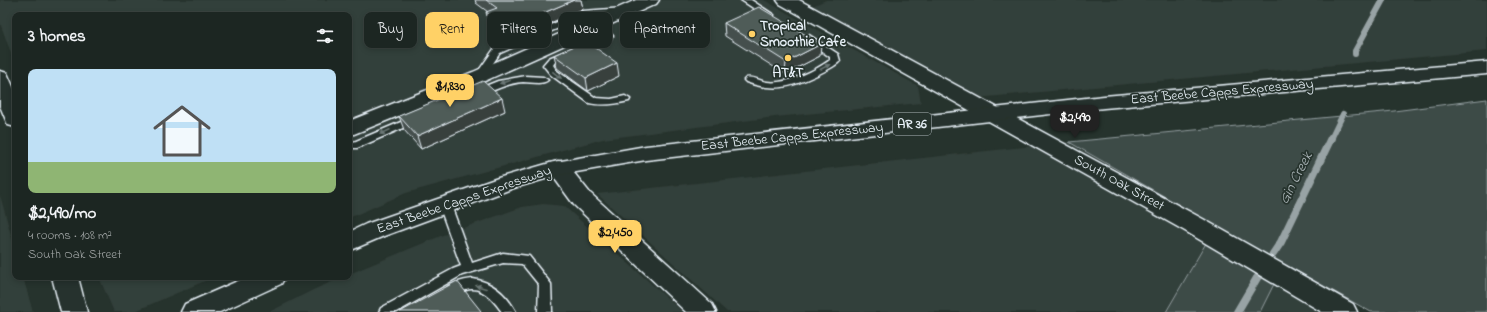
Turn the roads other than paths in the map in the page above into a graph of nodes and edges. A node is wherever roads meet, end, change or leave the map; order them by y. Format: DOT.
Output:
graph roads {
  1 [pos="650,0"];
  2 [pos="745,0"];
  3 [pos="786,0"];
  4 [pos="778,20"];
  5 [pos="798,32"];
  6 [pos="580,48"];
  7 [pos="1487,68"];
  8 [pos="0,77"];
  9 [pos="543,80"];
  10 [pos="749,80"];
  11 [pos="466,97"];
  12 [pos="625,99"];
  13 [pos="12,111"];
  14 [pos="997,115"];
  15 [pos="423,116"];
  16 [pos="352,138"];
  17 [pos="352,138"];
  18 [pos="558,168"];
  19 [pos="445,205"];
  20 [pos="352,241"];
  21 [pos="468,269"];
  22 [pos="66,280"];
  23 [pos="265,280"];
  24 [pos="438,298"];
  25 [pos="74,312"];
  26 [pos="194,312"];
  27 [pos="386,312"];
  28 [pos="509,312"];
  29 [pos="545,312"];
  30 [pos="703,312"];
  31 [pos="1344,312"];
  1 -- 16 [label="main road"];
  2 -- 4 [label="lane"];
  3 -- 14 [label="main road, South Oak Street"];
  10 -- 5 [label="lane, one-way"];
  6 -- 12 [label="lane, one-way"];
  7 -- 14 [label="main road, East Beebe Capps Expressway / AR 36"];
  8 -- 13 [label="main road"];
  9 -- 11 [label="lane, one-way"];
  14 -- 18 [label="main road, East Beebe Capps Expressway / AR 36"];
  14 -- 31 [label="main road, South Oak Street"];
  15 -- 17 [label="lane, one-way"];
  18 -- 19 [label="main road, East Beebe Capps Expressway / AR 36"];
  18 -- 30 [label="main road"];
  19 -- 20 [label="main road, East Beebe Capps Expressway / AR 36"];
  19 -- 21 [label="lane"];
  21 -- 27 [label="lane"];
  21 -- 29 [label="lane"];
  22 -- 25 [label="main road"];
  23 -- 26 [label="main road"];
  28 -- 24 [label="lane, one-way"];
}
